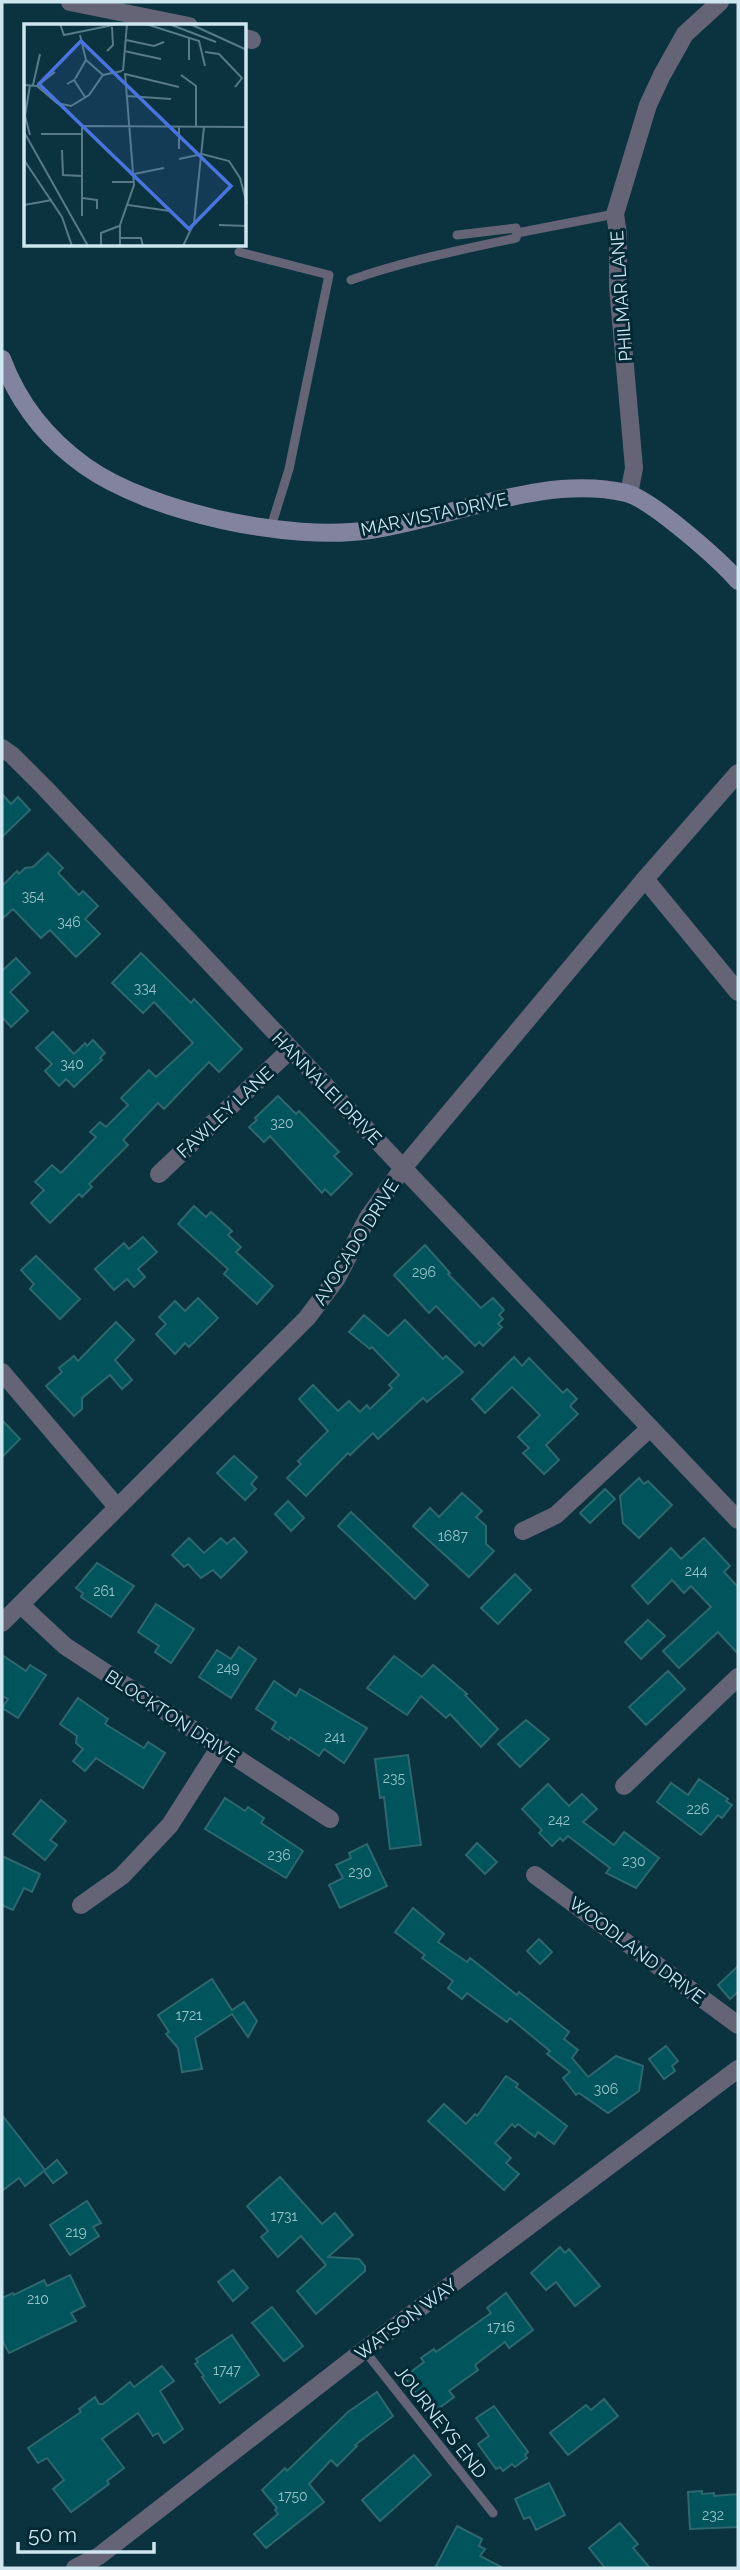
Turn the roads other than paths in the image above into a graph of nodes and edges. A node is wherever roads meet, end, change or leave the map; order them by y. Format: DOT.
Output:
graph roads {
  1 [pos="70,2"];
  2 [pos="720,2"];
  3 [pos="179,24"];
  4 [pos="615,214"];
  5 [pos="517,233"];
  6 [pos="457,235"];
  7 [pos="239,252"];
  8 [pos="351,281"];
  9 [pos="2,359"];
  10 [pos="629,494"];
  11 [pos="271,527"];
  12 [pos="737,579"];
  13 [pos="2,748"];
  14 [pos="738,773"];
  15 [pos="645,879"];
  16 [pos="738,992"];
  17 [pos="290,1050"];
  18 [pos="403,1168"];
  19 [pos="159,1174"];
  20 [pos="2,1372"];
  21 [pos="650,1428"];
  22 [pos="117,1507"];
  23 [pos="738,1521"];
  24 [pos="523,1531"];
  25 [pos="21,1605"];
  26 [pos="2,1623"];
  27 [pos="738,1677"];
  28 [pos="219,1748"];
  29 [pos="624,1786"];
  30 [pos="330,1819"];
  31 [pos="535,1875"];
  32 [pos="81,1905"];
  33 [pos="738,2025"];
  34 [pos="738,2069"];
  35 [pos="364,2350"];
  36 [pos="493,2513"];
  37 [pos="75,2568"];
  1 -- 3 [label="street"];
  2 -- 4 [label="street, PHILMAR LANE"];
  4 -- 5 [label="lane"];
  4 -- 10 [label="street, PHILMAR LANE"];
  5 -- 6 [label="lane"];
  5 -- 8 [label="lane"];
  7 -- 11 [label="lane"];
  9 -- 11 [label="main road, MAR VISTA DRIVE"];
  10 -- 11 [label="main road, MAR VISTA DRIVE"];
  10 -- 12 [label="main road, MAR VISTA DRIVE"];
  13 -- 17 [label="street, HANNALEI DRIVE"];
  14 -- 15 [label="street, AVOCADO DRIVE"];
  15 -- 16 [label="street"];
  15 -- 18 [label="street, AVOCADO DRIVE"];
  17 -- 18 [label="street, HANNALEI DRIVE"];
  17 -- 19 [label="street, FAWLEY LANE"];
  18 -- 21 [label="street, HANNALEI DRIVE"];
  18 -- 22 [label="street, AVOCADO DRIVE"];
  20 -- 22 [label="street"];
  21 -- 23 [label="street, HANNALEI DRIVE"];
  21 -- 24 [label="street"];
  22 -- 25 [label="street, AVOCADO DRIVE"];
  25 -- 26 [label="street, AVOCADO DRIVE"];
  25 -- 28 [label="street, BLOCKTON DRIVE"];
  27 -- 29 [label="street"];
  28 -- 30 [label="street, BLOCKTON DRIVE"];
  28 -- 32 [label="street"];
  31 -- 33 [label="street, WOODLAND DRIVE"];
  34 -- 35 [label="street, WATSON WAY"];
  35 -- 36 [label="lane, JOURNEYS END"];
  35 -- 37 [label="street, WATSON WAY"];
}
